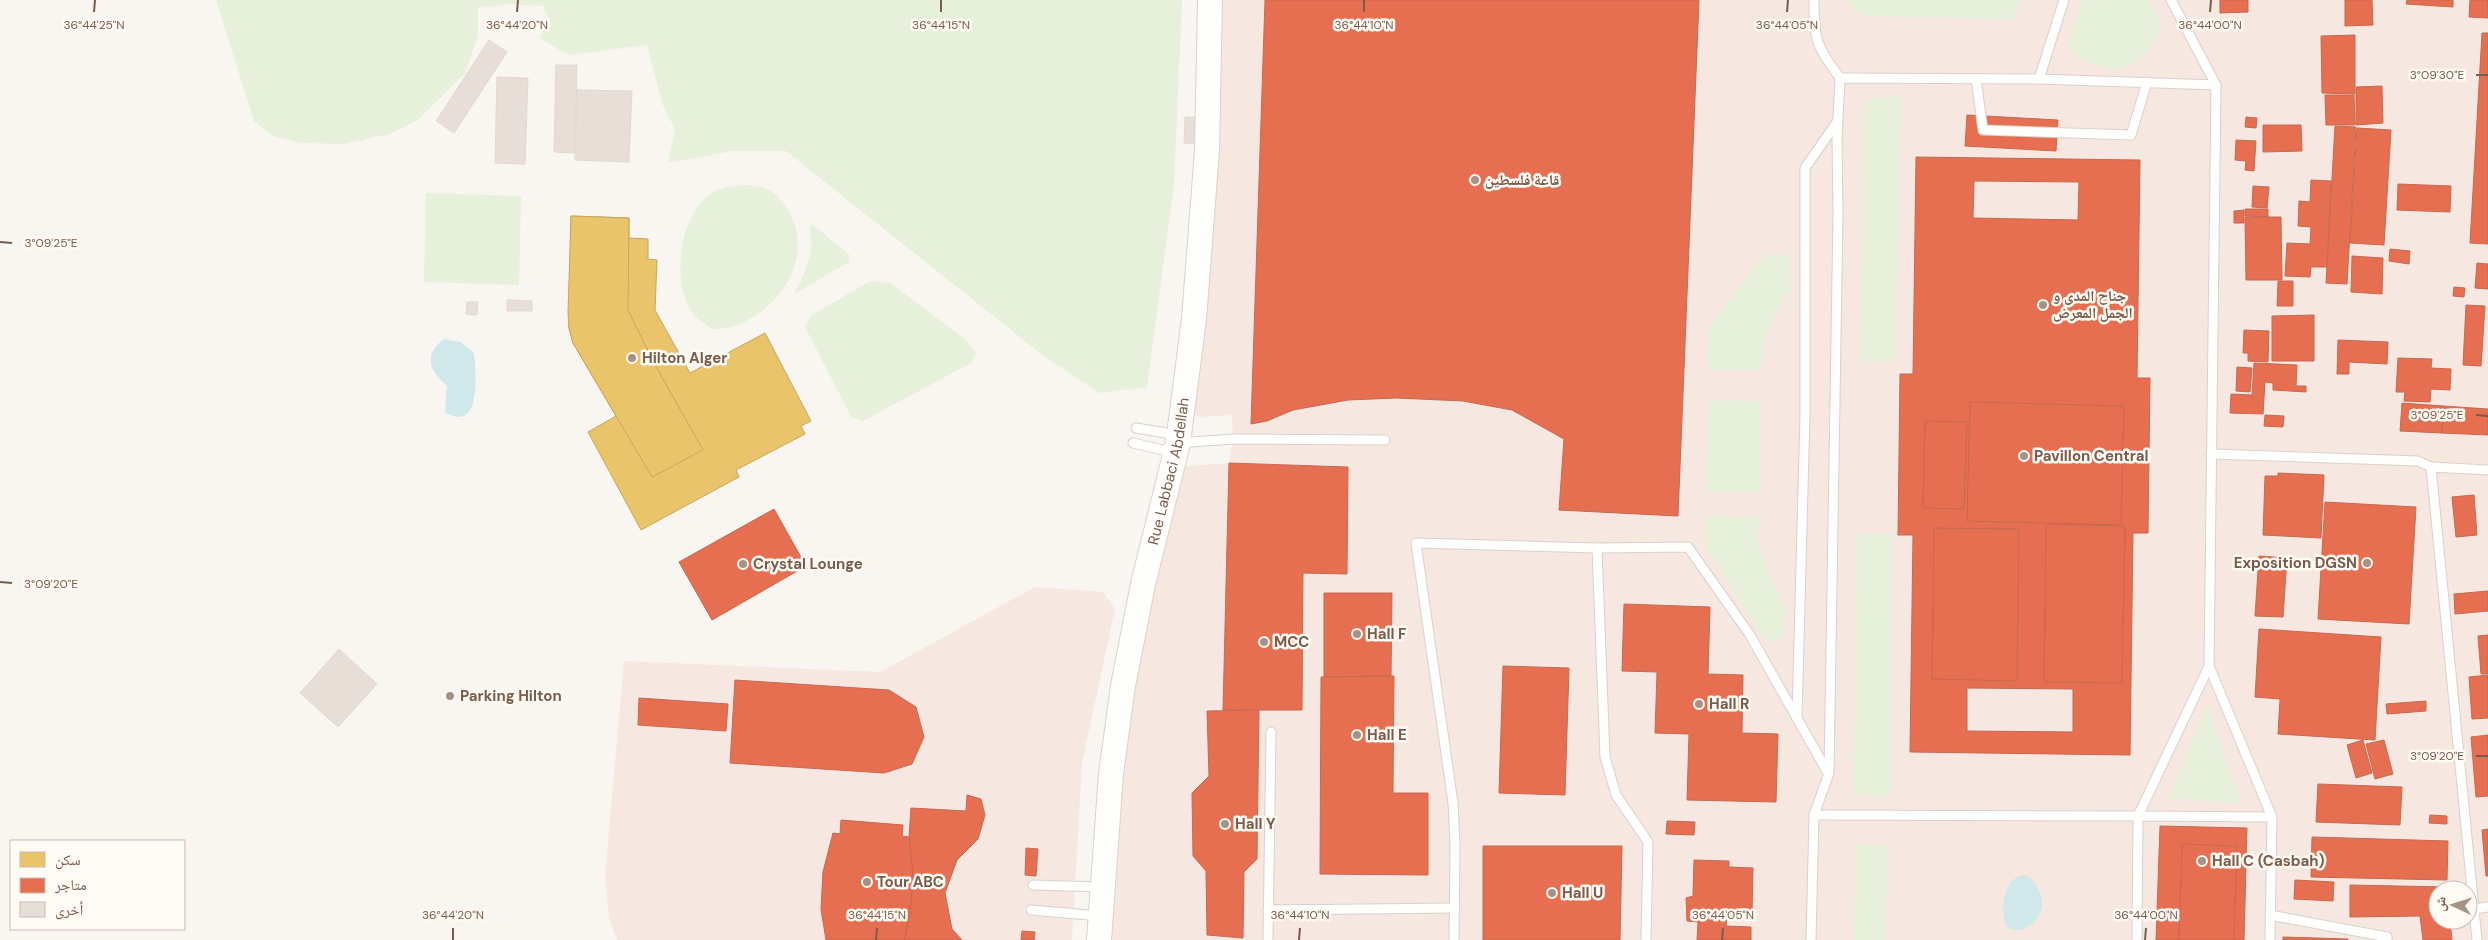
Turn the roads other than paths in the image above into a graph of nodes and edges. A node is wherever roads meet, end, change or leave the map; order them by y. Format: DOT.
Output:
graph roads {
  1 [pos="1200,0"];
  2 [pos="1210,0"];
  3 [pos="1814,0"];
  4 [pos="2064,0"];
  5 [pos="2171,0"];
  6 [pos="1840,78"];
  7 [pos="1976,79"];
  8 [pos="2039,79"];
  9 [pos="2147,82"];
  10 [pos="2216,85"];
  11 [pos="1838,121"];
  12 [pos="1136,428"];
  13 [pos="1385,440"];
  14 [pos="1169,442"];
  15 [pos="1133,443"];
  16 [pos="2211,454"];
  17 [pos="2431,467"];
  18 [pos="2488,470"];
  19 [pos="1597,548"];
  20 [pos="2209,666"];
  21 [pos="1797,717"];
  22 [pos="1271,732"];
  23 [pos="1829,773"];
  24 [pos="1814,815"];
  25 [pos="2138,816"];
  26 [pos="2272,816"];
  27 [pos="2471,880"];
  28 [pos="1033,885"];
  29 [pos="1097,887"];
  30 [pos="1454,908"];
  31 [pos="1031,910"];
  32 [pos="1268,910"];
  33 [pos="2270,915"];
  34 [pos="1095,916"];
  35 [pos="1089,940"];
  36 [pos="1099,940"];
  37 [pos="1268,940"];
  38 [pos="1454,940"];
  39 [pos="1646,940"];
  40 [pos="1811,940"];
  41 [pos="2137,940"];
  42 [pos="2270,940"];
  43 [pos="2387,940"];
  1 -- 14 [label="street, Rue Labbaci Abdellah"];
  2 -- 14 [label="street, Rue Labbaci Abdellah"];
  3 -- 6 [label="lane"];
  4 -- 8 [label="lane"];
  5 -- 10 [label="lane"];
  6 -- 7 [label="lane"];
  6 -- 11 [label="lane"];
  7 -- 8 [label="lane"];
  7 -- 9 [label="lane"];
  8 -- 9 [label="lane"];
  9 -- 10 [label="lane"];
  10 -- 16 [label="lane"];
  11 -- 21 [label="lane"];
  11 -- 23 [label="lane"];
  12 -- 14 [label="lane"];
  13 -- 14 [label="lane"];
  14 -- 15 [label="lane"];
  14 -- 29 [label="street, Rue Labbaci Abdellah"];
  16 -- 17 [label="lane"];
  16 -- 20 [label="lane"];
  17 -- 18 [label="lane"];
  17 -- 27 [label="lane"];
  19 -- 21 [label="lane"];
  19 -- 30 [label="lane"];
  19 -- 39 [label="lane"];
  20 -- 25 [label="lane"];
  20 -- 26 [label="lane"];
  21 -- 23 [label="lane"];
  22 -- 32 [label="lane"];
  23 -- 24 [label="lane"];
  24 -- 25 [label="lane"];
  24 -- 40 [label="lane"];
  25 -- 26 [label="lane"];
  25 -- 41 [label="lane"];
  26 -- 33 [label="lane"];
  28 -- 29 [label="lane"];
  29 -- 34 [label="street, Rue Labbaci Abdellah"];
  30 -- 32 [label="lane"];
  30 -- 38 [label="lane"];
  31 -- 34 [label="lane"];
  32 -- 37 [label="lane"];
  33 -- 42 [label="lane"];
  33 -- 43 [label="lane"];
  34 -- 35 [label="street, Rue Labbaci Abdellah"];
  34 -- 36 [label="street, Rue Labbaci Abdellah"];
}
